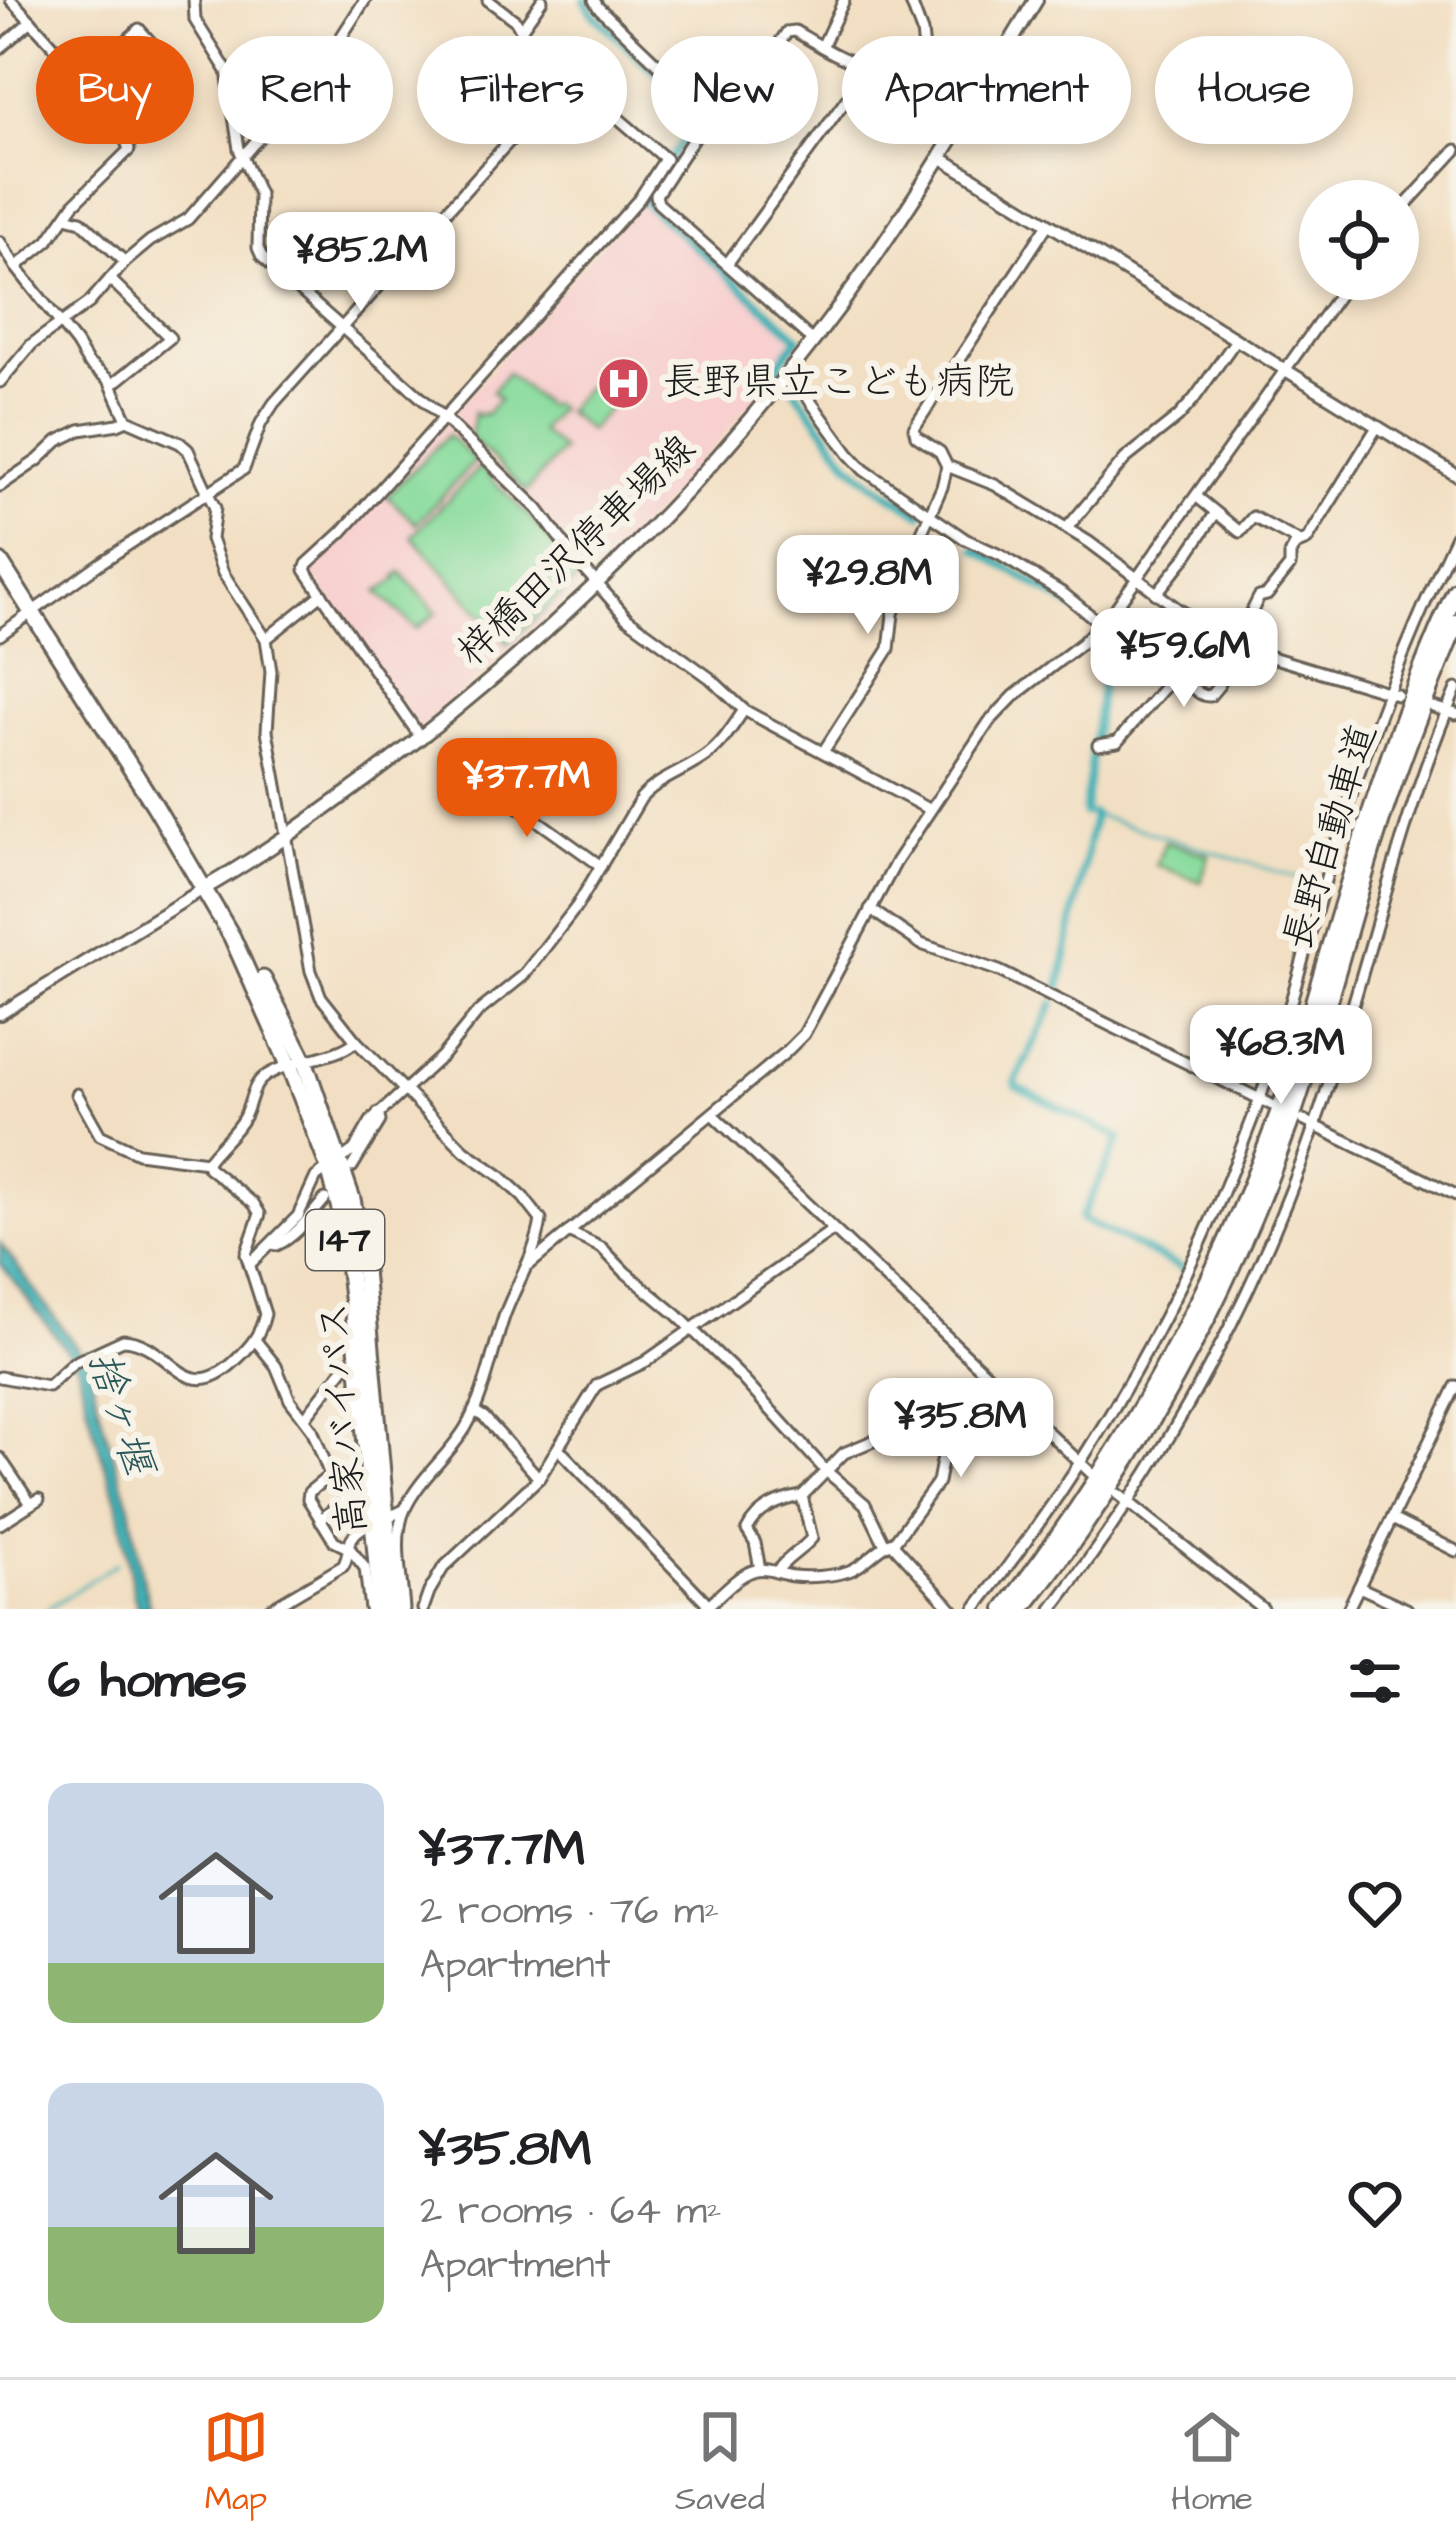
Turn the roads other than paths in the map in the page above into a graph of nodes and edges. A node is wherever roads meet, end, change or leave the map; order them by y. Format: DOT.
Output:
graph roads {
  1 [pos="11,0"];
  2 [pos="194,0"];
  3 [pos="365,0"];
  4 [pos="488,0"];
  5 [pos="542,0"];
  6 [pos="594,0"];
  7 [pos="844,0"];
  8 [pos="910,0"];
  9 [pos="1036,0"];
  10 [pos="31,21"];
  11 [pos="521,30"];
  12 [pos="44,36"];
  13 [pos="525,36"];
  14 [pos="923,36"];
  15 [pos="1014,36"];
  16 [pos="818,45"];
  17 [pos="822,47"];
  18 [pos="0,48"];
  19 [pos="651,58"];
  20 [pos="842,58"];
  21 [pos="842,106"];
  22 [pos="627,126"];
  23 [pos="127,144"];
  24 [pos="507,144"];
  25 [pos="690,144"];
  26 [pos="949,144"];
  27 [pos="1456,151"];
  28 [pos="241,158"];
  29 [pos="940,158"];
  30 [pos="665,159"];
  31 [pos="675,167"];
  32 [pos="1419,191"];
  33 [pos="67,217"];
  34 [pos="1048,224"];
  35 [pos="0,242"];
  36 [pos="124,262"];
  37 [pos="727,264"];
  38 [pos="16,267"];
  39 [pos="110,280"];
  40 [pos="1335,300"];
  41 [pos="61,324"];
  42 [pos="342,328"];
  43 [pos="1236,340"];
  44 [pos="813,341"];
  45 [pos="1286,370"];
  46 [pos="789,372"];
  47 [pos="0,382"];
  48 [pos="112,385"];
  49 [pos="444,418"];
  50 [pos="127,420"];
  51 [pos="1377,427"];
  52 [pos="947,466"];
  53 [pos="1456,476"];
  54 [pos="0,486"];
  55 [pos="209,492"];
  56 [pos="1196,496"];
  57 [pos="929,512"];
  58 [pos="1215,514"];
  59 [pos="1067,528"];
  60 [pos="1456,536"];
  61 [pos="1300,542"];
  62 [pos="0,562"];
  63 [pos="1136,579"];
  64 [pos="598,582"];
  65 [pos="1456,591"];
  66 [pos="322,594"];
  67 [pos="1156,594"];
  68 [pos="32,613"];
  69 [pos="1456,623"];
  70 [pos="1101,624"];
  71 [pos="0,635"];
  72 [pos="266,639"];
  73 [pos="1234,643"];
  74 [pos="1456,689"];
  75 [pos="1392,694"];
  76 [pos="1433,707"];
  77 [pos="744,710"];
  78 [pos="1451,713"];
  79 [pos="421,738"];
  80 [pos="1098,746"];
  81 [pos="824,752"];
  82 [pos="478,778"];
  83 [pos="930,810"];
  84 [pos="285,837"];
  85 [pos="601,866"];
  86 [pos="206,893"];
  87 [pos="870,909"];
  88 [pos="0,1014"];
  89 [pos="356,1041"];
  90 [pos="297,1062"];
  91 [pos="403,1090"];
  92 [pos="76,1094"];
  93 [pos="1259,1100"];
  94 [pos="1272,1105"];
  95 [pos="712,1114"];
  96 [pos="1303,1120"];
  97 [pos="1315,1126"];
  98 [pos="207,1162"];
  99 [pos="341,1165"];
  100 [pos="1456,1196"];
  101 [pos="325,1199"];
  102 [pos="833,1230"];
  103 [pos="568,1232"];
  104 [pos="272,1244"];
  105 [pos="250,1264"];
  106 [pos="529,1264"];
  107 [pos="1224,1305"];
  108 [pos="1236,1314"];
  109 [pos="691,1328"];
  110 [pos="256,1341"];
  111 [pos="359,1362"];
  112 [pos="0,1376"];
  113 [pos="992,1381"];
  114 [pos="1456,1386"];
  115 [pos="474,1411"];
  116 [pos="304,1418"];
  117 [pos="948,1430"];
  118 [pos="559,1449"];
  119 [pos="0,1458"];
  120 [pos="1081,1465"];
  121 [pos="826,1471"];
  122 [pos="1091,1473"];
  123 [pos="330,1474"];
  124 [pos="539,1478"];
  125 [pos="1118,1494"];
  126 [pos="802,1496"];
  127 [pos="1128,1502"];
  128 [pos="404,1510"];
  129 [pos="1392,1519"];
  130 [pos="320,1520"];
  131 [pos="379,1521"];
  132 [pos="0,1524"];
  133 [pos="888,1543"];
  134 [pos="350,1550"];
  135 [pos="1456,1551"];
  136 [pos="760,1569"];
  137 [pos="776,1572"];
  138 [pos="1359,1587"];
  139 [pos="289,1598"];
  140 [pos="706,1607"];
  141 [pos="270,1609"];
  142 [pos="296,1609"];
  143 [pos="370,1609"];
  144 [pos="381,1609"];
  145 [pos="394,1609"];
  146 [pos="404,1609"];
  147 [pos="423,1609"];
  148 [pos="952,1609"];
  149 [pos="975,1609"];
  150 [pos="1004,1609"];
  151 [pos="1022,1609"];
  152 [pos="1052,1609"];
  153 [pos="1263,1609"];
  154 [pos="1348,1609"];
  155 [pos="1407,1609"];
  1 -- 10 [label="street"];
  2 -- 28 [label="street"];
  3 -- 28 [label="street"];
  4 -- 11 [label="street"];
  5 -- 11 [label="street"];
  6 -- 19 [label="street"];
  7 -- 17 [label="street"];
  8 -- 14 [label="street"];
  9 -- 15 [label="main road, 梓橋田沢停車場線"];
  10 -- 12 [label="street"];
  10 -- 18 [label="street"];
  11 -- 13 [label="street"];
  16 -- 17 [label="street"];
  17 -- 20 [label="street"];
  21 -- 37 [label="street"];
  22 -- 30 [label="street"];
  23 -- 33 [label="street"];
  24 -- 42 [label="street"];
  25 -- 31 [label="street"];
  26 -- 29 [label="main road, 梓橋田沢停車場線"];
  27 -- 32 [label="street"];
  28 -- 36 [label="street"];
  28 -- 42 [label="street"];
  29 -- 34 [label="street"];
  29 -- 44 [label="main road, 梓橋田沢停車場線"];
  30 -- 31 [label="street"];
  30 -- 49 [label="street"];
  31 -- 37 [label="street"];
  33 -- 36 [label="street"];
  33 -- 38 [label="street"];
  34 -- 43 [label="street"];
  34 -- 52 [label="street"];
  35 -- 38 [label="street"];
  36 -- 39 [label="street"];
  37 -- 44 [label="street"];
  38 -- 41 [label="street"];
  39 -- 41 [label="street"];
  39 -- 48 [label="street"];
  40 -- 45 [label="street"];
  41 -- 47 [label="street"];
  41 -- 48 [label="street"];
  42 -- 49 [label="street"];
  42 -- 55 [label="street"];
  43 -- 45 [label="street"];
  43 -- 59 [label="street"];
  44 -- 46 [label="main road, 梓橋田沢停車場線"];
  45 -- 51 [label="street"];
  45 -- 56 [label="street"];
  46 -- 57 [label="street"];
  46 -- 64 [label="main road, 梓橋田沢停車場線"];
  48 -- 50 [label="street"];
  49 -- 64 [label="street"];
  49 -- 66 [label="street"];
  50 -- 54 [label="street"];
  50 -- 55 [label="street"];
  51 -- 53 [label="street"];
  51 -- 61 [label="street"];
  52 -- 57 [label="street"];
  52 -- 59 [label="street"];
  55 -- 68 [label="street"];
  55 -- 72 [label="street"];
  56 -- 58 [label="street"];
  56 -- 63 [label="street"];
  57 -- 70 [label="street"];
  57 -- 81 [label="street"];
  58 -- 61 [label="street"];
  58 -- 67 [label="street"];
  59 -- 63 [label="street"];
  60 -- 75 [label="street"];
  61 -- 73 [label="street"];
  62 -- 68 [label="highway, 高家バイパス / 147"];
  63 -- 67 [label="street"];
  63 -- 70 [label="street"];
  64 -- 77 [label="street"];
  64 -- 79 [label="main road, 梓橋田沢停車場線"];
  65 -- 150 [label="highway, 長野自動車道"];
  66 -- 72 [label="street"];
  66 -- 79 [label="street"];
  67 -- 73 [label="street"];
  68 -- 71 [label="street"];
  68 -- 86 [label="highway, 高家バイパス / 147"];
  69 -- 151 [label="highway, 長野自動車道"];
  70 -- 83 [label="street"];
  72 -- 84 [label="street"];
  73 -- 75 [label="street"];
  73 -- 80 [label="street"];
  74 -- 78 [label="street"];
  75 -- 93 [label="street"];
  76 -- 78 [label="street"];
  77 -- 81 [label="street"];
  77 -- 85 [label="street"];
  78 -- 97 [label="street"];
  79 -- 84 [label="main road, 梓橋田沢停車場線"];
  81 -- 83 [label="street"];
  82 -- 85 [label="street"];
  83 -- 87 [label="street"];
  84 -- 86 [label="main road, 梓橋田沢停車場線"];
  84 -- 89 [label="street"];
  85 -- 91 [label="street"];
  86 -- 88 [label="street"];
  86 -- 90 [label="highway, 高家バイパス / 147"];
  87 -- 93 [label="street"];
  87 -- 95 [label="street"];
  89 -- 90 [label="street"];
  89 -- 91 [label="street"];
  90 -- 98 [label="street"];
  90 -- 99 [label="highway, 高家バイパス / 147"];
  91 -- 99 [label="street"];
  91 -- 106 [label="street"];
  92 -- 98 [label="street"];
  93 -- 94 [label="street"];
  93 -- 120 [label="street"];
  95 -- 102 [label="street"];
  95 -- 103 [label="street"];
  96 -- 97 [label="street"];
  97 -- 100 [label="street"];
  97 -- 108 [label="street"];
  98 -- 105 [label="street"];
  99 -- 104 [label="street"];
  99 -- 111 [label="highway, 高家バイパス / 147"];
  99 -- 131 [label="highway, 高家バイパス / 147"];
  101 -- 104 [label="street"];
  102 -- 109 [label="street"];
  102 -- 113 [label="street"];
  103 -- 106 [label="street"];
  103 -- 109 [label="street"];
  104 -- 105 [label="street"];
  105 -- 110 [label="street"];
  106 -- 115 [label="street"];
  107 -- 108 [label="street"];
  108 -- 127 [label="street"];
  109 -- 118 [label="street"];
  109 -- 121 [label="street"];
  110 -- 112 [label="street"];
  110 -- 116 [label="street"];
  111 -- 116 [label="street"];
  111 -- 131 [label="highway, 高家バイパス / 147"];
  113 -- 117 [label="street"];
  113 -- 120 [label="street"];
  114 -- 129 [label="street"];
  115 -- 124 [label="street"];
  115 -- 128 [label="street"];
  116 -- 123 [label="street"];
  117 -- 121 [label="street"];
  117 -- 133 [label="street"];
  118 -- 124 [label="street"];
  118 -- 140 [label="street"];
  119 -- 132 [label="street"];
  120 -- 122 [label="street"];
  120 -- 149 [label="street"];
  121 -- 126 [label="street"];
  121 -- 133 [label="street"];
  123 -- 130 [label="street"];
  123 -- 130 [label="street"];
  124 -- 147 [label="street"];
  125 -- 127 [label="street"];
  126 -- 136 [label="street"];
  126 -- 137 [label="street"];
  127 -- 152 [label="street"];
  127 -- 153 [label="street"];
  128 -- 131 [label="street"];
  128 -- 146 [label="street"];
  129 -- 135 [label="street"];
  129 -- 138 [label="street"];
  130 -- 134 [label="street"];
  131 -- 134 [label="street"];
  131 -- 144 [label="highway, 高家バイパス / 147"];
  131 -- 145 [label="highway, 高家バイパス / 147"];
  133 -- 137 [label="street"];
  133 -- 148 [label="street"];
  134 -- 139 [label="street"];
  134 -- 143 [label="street"];
  136 -- 137 [label="street"];
  136 -- 140 [label="street"];
  138 -- 154 [label="street"];
  138 -- 155 [label="street"];
  139 -- 141 [label="street"];
  139 -- 142 [label="street"];
}
